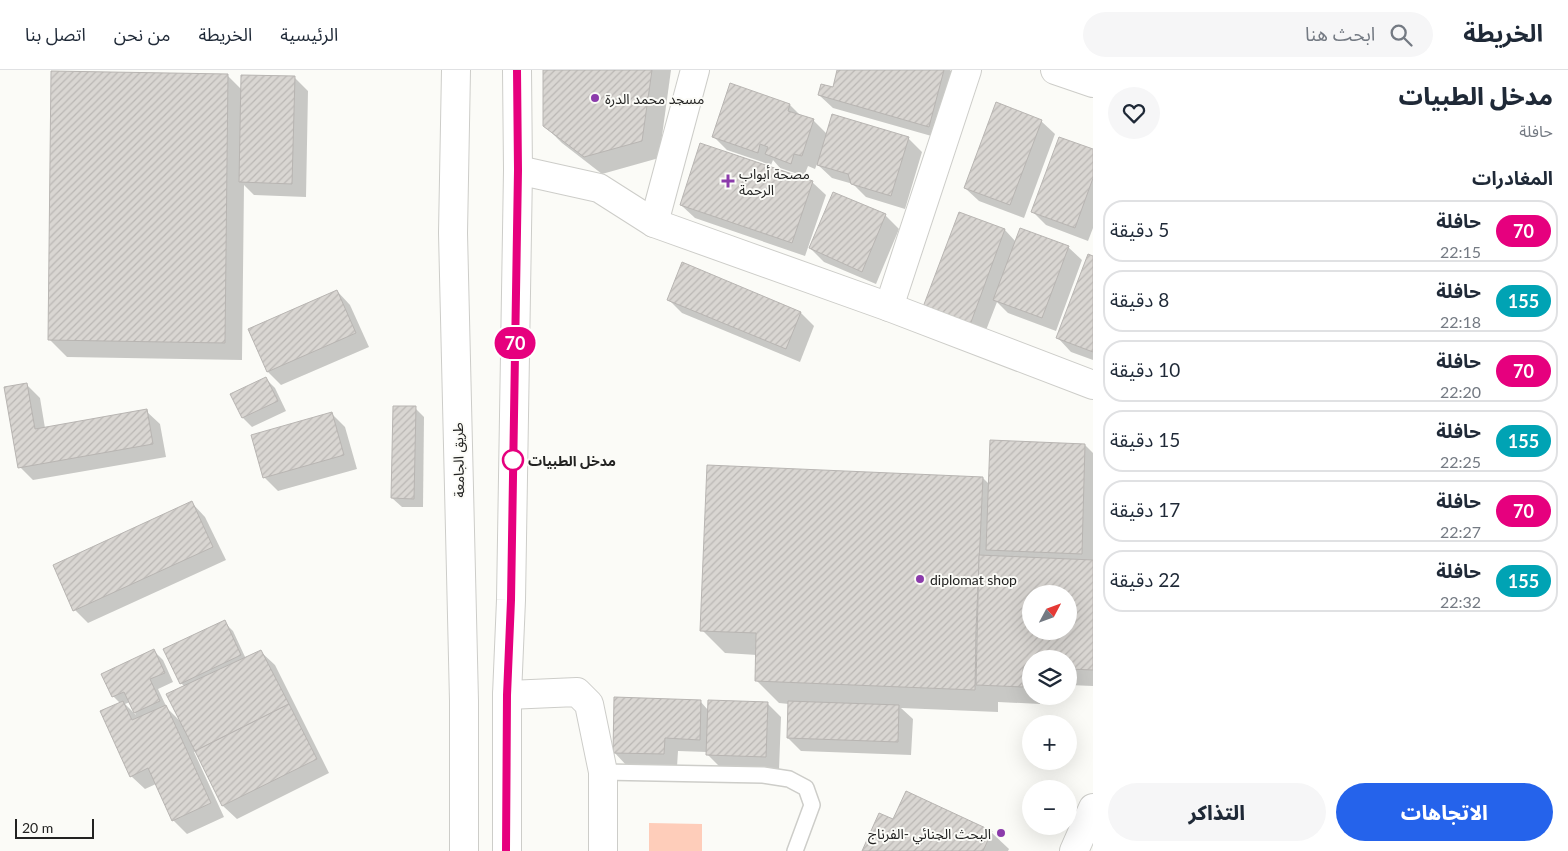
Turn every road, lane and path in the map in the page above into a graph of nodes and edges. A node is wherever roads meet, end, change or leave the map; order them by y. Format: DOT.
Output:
graph roads {
  1 [pos="456,70"];
  2 [pos="517,70"];
  3 [pos="695,70"];
  4 [pos="967,70"];
  5 [pos="1056,70"];
  6 [pos="1093,83"];
  7 [pos="518,170"];
  8 [pos="654,223"];
  9 [pos="889,306"];
  10 [pos="1093,384"];
  11 [pos="507,695"];
  12 [pos="603,772"];
  13 [pos="1093,808"];
  14 [pos="464,851"];
  15 [pos="506,851"];
  16 [pos="603,851"];
  17 [pos="795,851"];
  18 [pos="1074,851"];
  1 -- 14 [label="main road, طريق الجامعة"];
  2 -- 7 [label="main road"];
  3 -- 8 [label="main road"];
  4 -- 9 [label="main road"];
  5 -- 6 [label="main road"];
  7 -- 8 [label="main road"];
  7 -- 11 [label="main road"];
  8 -- 9 [label="main road"];
  9 -- 10 [label="main road"];
  11 -- 12 [label="main road"];
  11 -- 15 [label="main road"];
  12 -- 16 [label="main road"];
  12 -- 17 [label="lane"];
  13 -- 18 [label="main road"];
}
